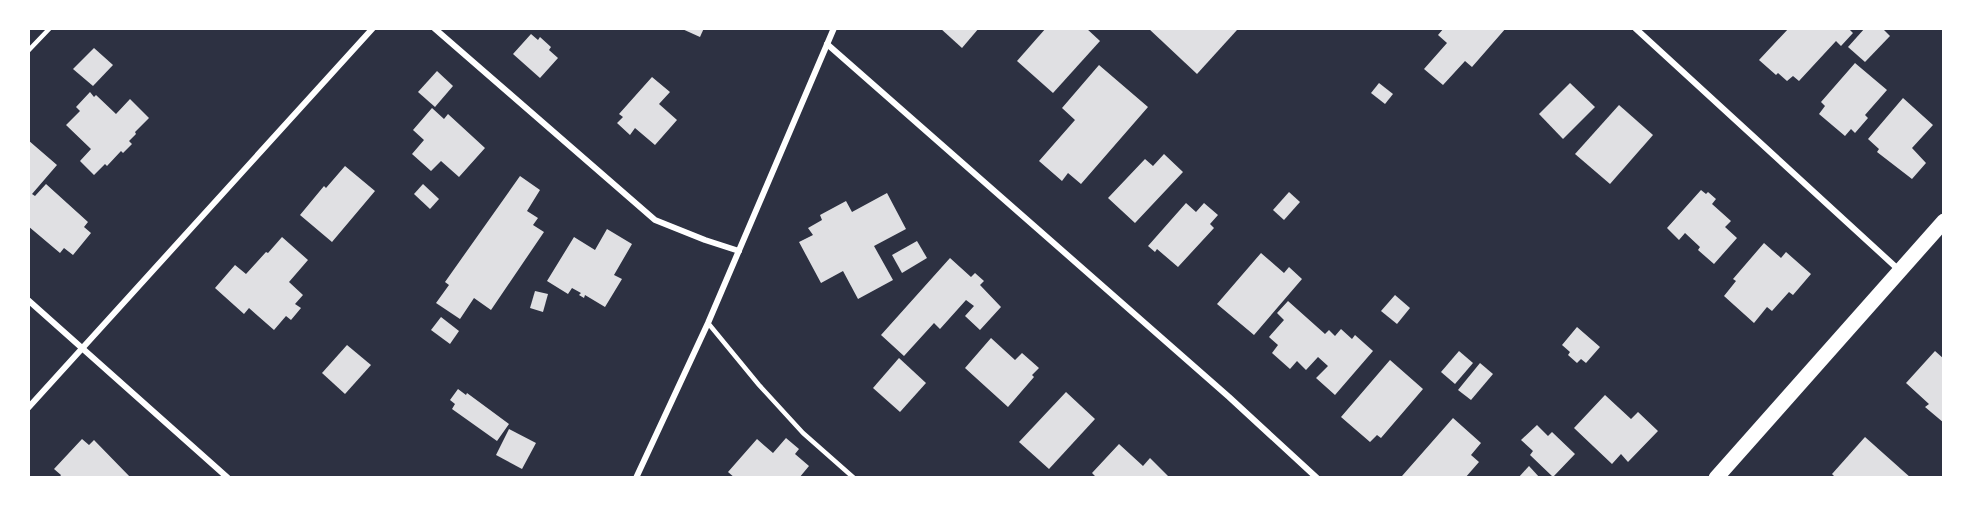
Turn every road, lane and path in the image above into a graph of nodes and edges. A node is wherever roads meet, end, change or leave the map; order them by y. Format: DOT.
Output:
graph roads {
  1 [pos="50,28"];
  2 [pos="373,28"];
  3 [pos="434,28"];
  4 [pos="834,28"];
  5 [pos="1635,28"];
  6 [pos="827,44"];
  7 [pos="28,51"];
  8 [pos="1944,221"];
  9 [pos="739,251"];
  10 [pos="1900,270"];
  11 [pos="28,300"];
  12 [pos="708,323"];
  13 [pos="82,348"];
  14 [pos="28,408"];
  15 [pos="228,477"];
  16 [pos="636,477"];
  17 [pos="854,477"];
  18 [pos="1317,477"];
  19 [pos="1716,477"];
  1 -- 7 [label="lane"];
  2 -- 13 [label="street"];
  3 -- 9 [label="street"];
  4 -- 6 [label="street"];
  5 -- 10 [label="street"];
  6 -- 9 [label="street"];
  6 -- 18 [label="street"];
  8 -- 10 [label="main road"];
  9 -- 12 [label="street"];
  10 -- 19 [label="main road"];
  11 -- 13 [label="street"];
  12 -- 16 [label="street"];
  12 -- 17 [label="lane"];
  13 -- 14 [label="street"];
  13 -- 15 [label="street"];
}
